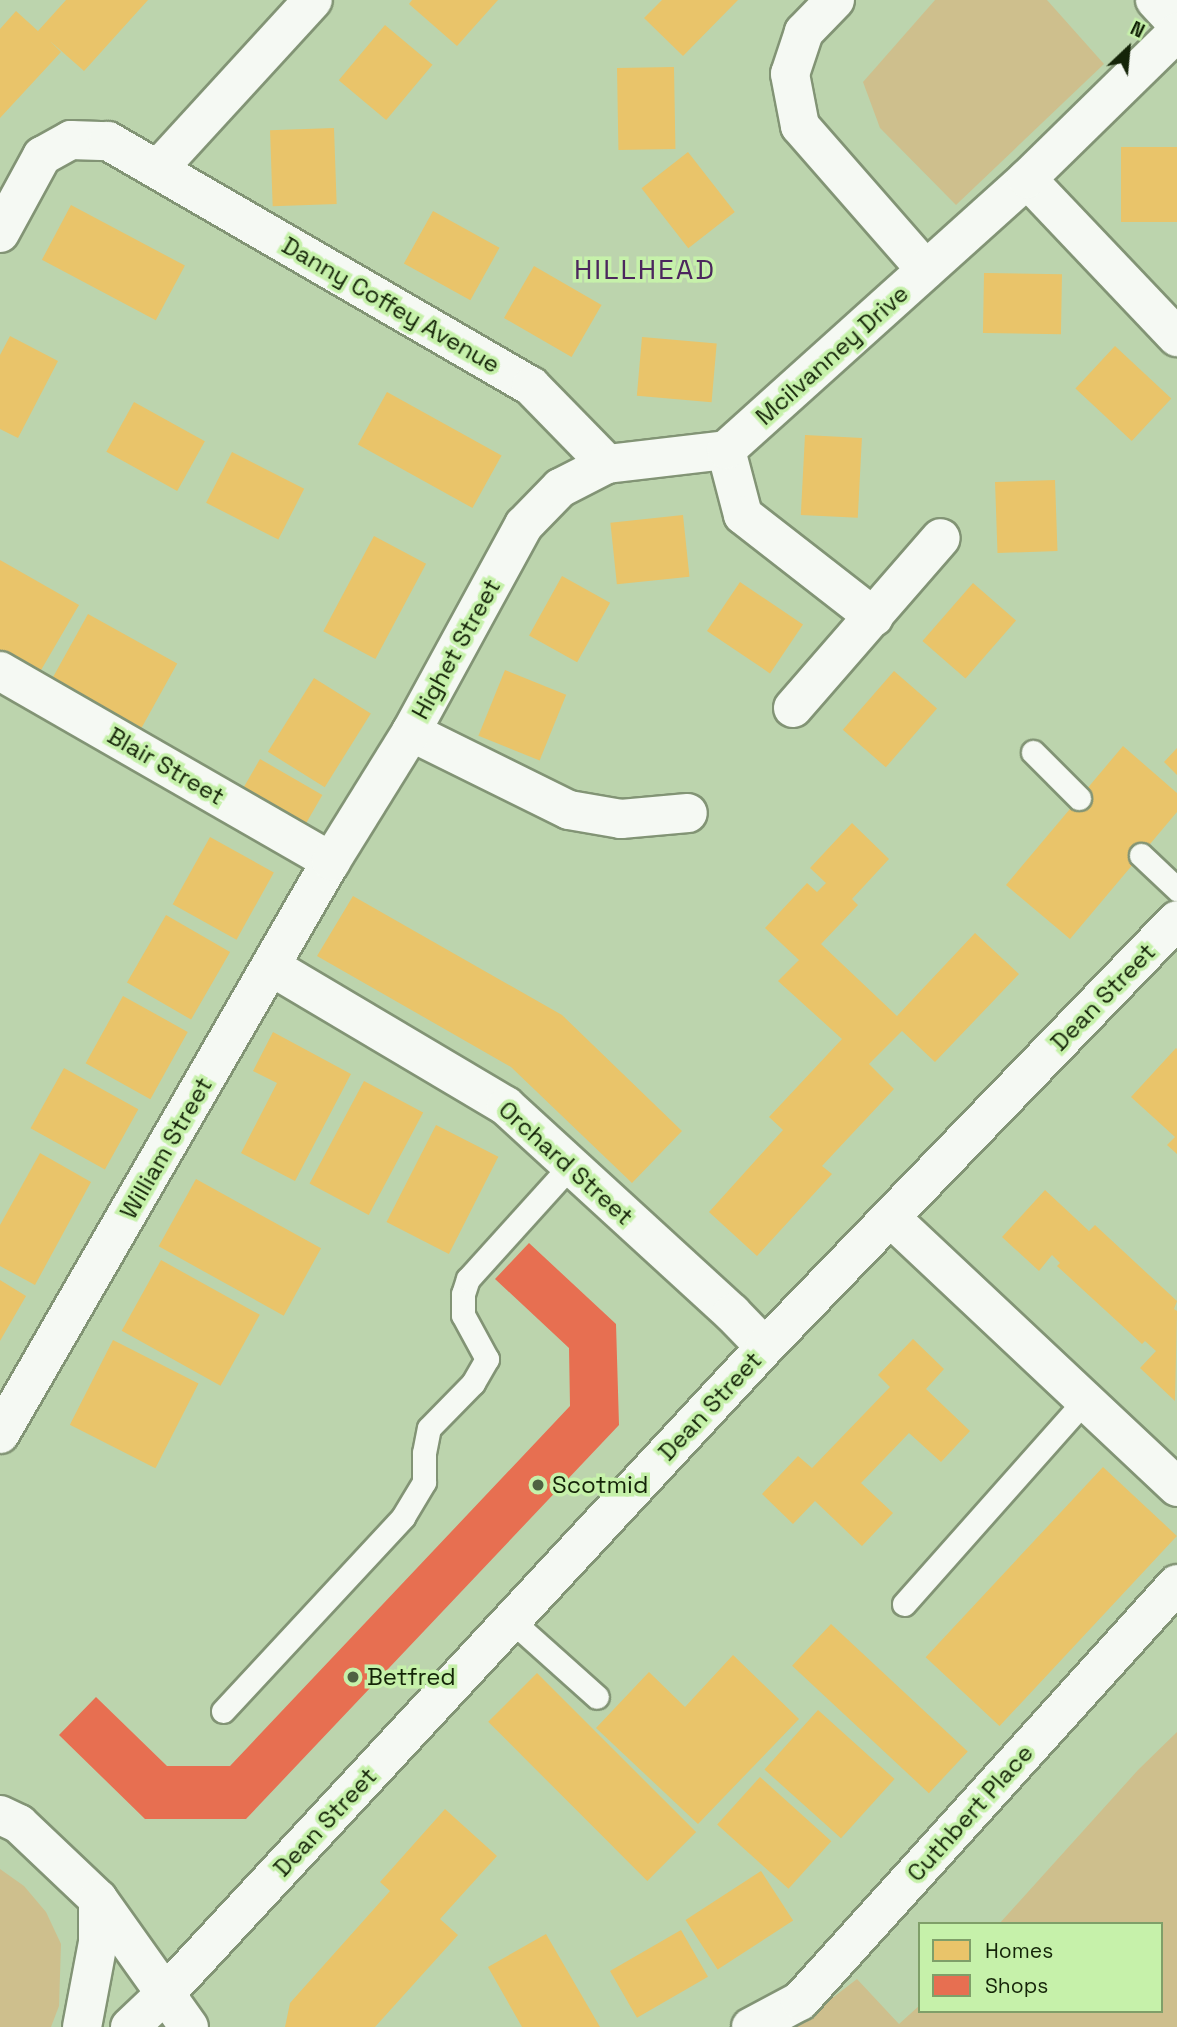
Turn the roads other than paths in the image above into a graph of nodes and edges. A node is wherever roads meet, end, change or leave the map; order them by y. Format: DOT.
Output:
graph roads {
  1 [pos="835,0"];
  2 [pos="1155,0"];
  3 [pos="295,6"];
  4 [pos="1177,24"];
  5 [pos="1177,32"];
  6 [pos="158,169"];
  7 [pos="1027,178"];
  8 [pos="0,233"];
  9 [pos="926,270"];
  10 [pos="1177,337"];
  11 [pos="726,450"];
  12 [pos="607,464"];
  13 [pos="941,538"];
  14 [pos="874,617"];
  15 [pos="0,671"];
  16 [pos="793,708"];
  17 [pos="411,732"];
  18 [pos="1033,752"];
  19 [pos="1079,798"];
  20 [pos="688,813"];
  21 [pos="1141,855"];
  22 [pos="331,861"];
  23 [pos="1177,889"];
  24 [pos="1174,929"];
  25 [pos="272,967"];
  26 [pos="571,1165"];
  27 [pos="891,1218"];
  28 [pos="765,1347"];
  29 [pos="1085,1400"];
  30 [pos="0,1434"];
  31 [pos="1177,1487"];
  32 [pos="1177,1584"];
  33 [pos="904,1604"];
  34 [pos="511,1620"];
  35 [pos="597,1697"];
  36 [pos="223,1711"];
  37 [pos="0,1815"];
  38 [pos="98,1899"];
  39 [pos="166,1993"];
  40 [pos="82,2027"];
  41 [pos="130,2027"];
  42 [pos="189,2027"];
  43 [pos="751,2027"];
  1 -- 9 [label="street"];
  2 -- 4 [label="street"];
  3 -- 6 [label="street"];
  5 -- 7 [label="street, Mcilvanney Drive"];
  6 -- 8 [label="street, Danny Coffey Avenue"];
  6 -- 12 [label="street, Danny Coffey Avenue"];
  7 -- 9 [label="street, Mcilvanney Drive"];
  7 -- 10 [label="street"];
  9 -- 11 [label="street, Mcilvanney Drive"];
  11 -- 12 [label="street"];
  11 -- 14 [label="street"];
  12 -- 17 [label="street, Highet Street"];
  13 -- 14 [label="street"];
  14 -- 16 [label="street"];
  15 -- 22 [label="street, Blair Street"];
  17 -- 20 [label="street"];
  17 -- 22 [label="street, Highet Street"];
  18 -- 19 [label="lane"];
  21 -- 23 [label="lane"];
  22 -- 25 [label="street, William Street"];
  24 -- 27 [label="street, Dean Street"];
  25 -- 26 [label="street, Orchard Street"];
  25 -- 30 [label="street, William Street"];
  26 -- 28 [label="street, Orchard Street"];
  26 -- 36 [label="lane"];
  27 -- 28 [label="street, Dean Street"];
  27 -- 29 [label="street"];
  28 -- 34 [label="street, Dean Street"];
  29 -- 31 [label="street"];
  29 -- 33 [label="lane"];
  32 -- 43 [label="street, Cuthbert Place"];
  34 -- 35 [label="lane"];
  34 -- 39 [label="street, Dean Street"];
  37 -- 38 [label="street"];
  38 -- 39 [label="street"];
  38 -- 40 [label="street"];
  39 -- 41 [label="street, Dean Street"];
  39 -- 42 [label="street"];
}
